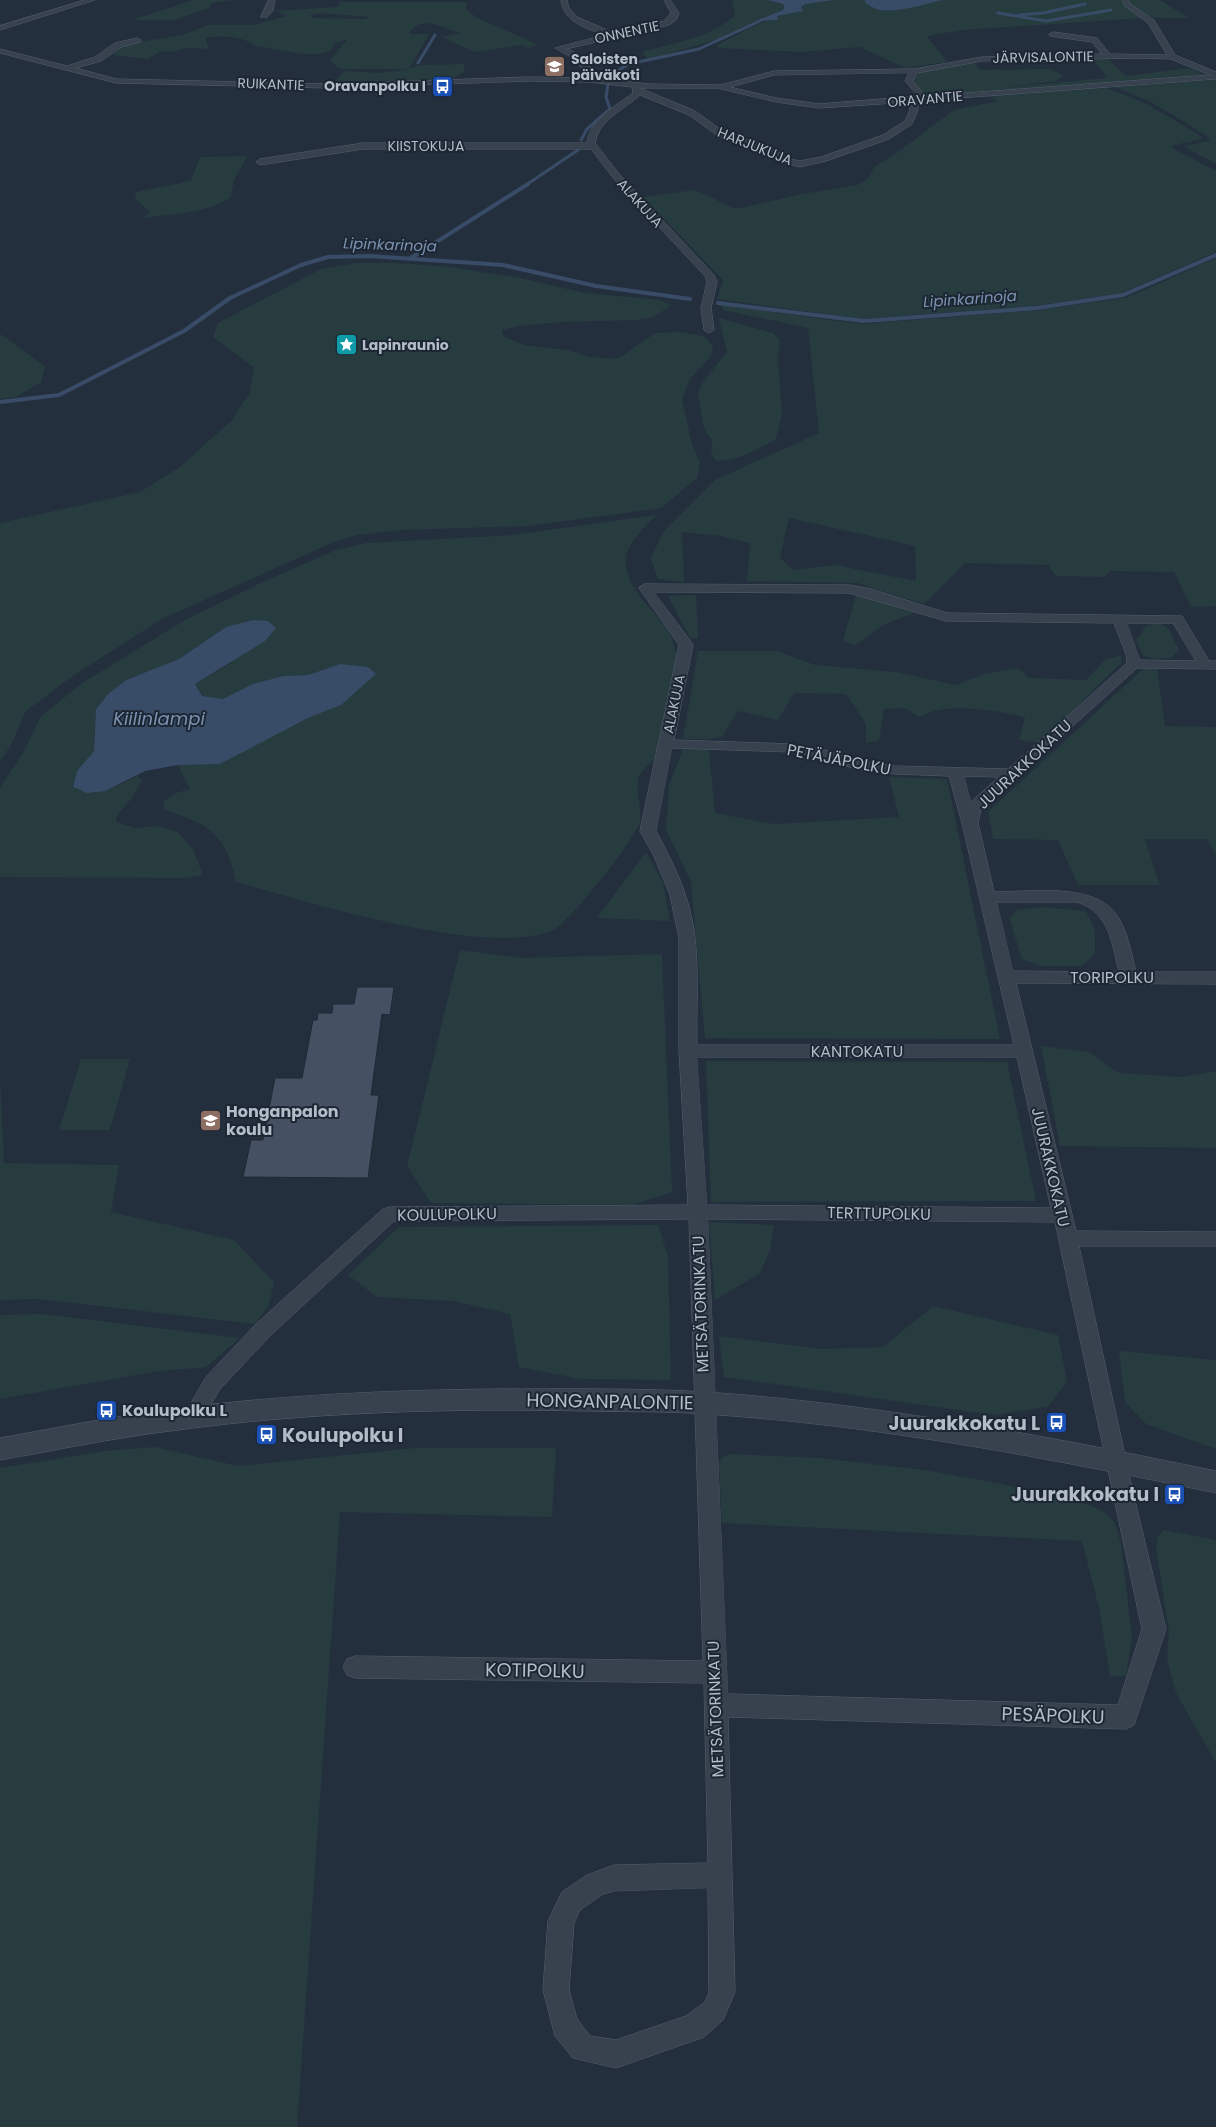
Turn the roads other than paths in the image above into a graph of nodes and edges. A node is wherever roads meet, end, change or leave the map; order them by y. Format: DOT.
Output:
graph roads {
  1 [pos="92,0"];
  2 [pos="272,0"];
  3 [pos="564,0"];
  4 [pos="667,0"];
  5 [pos="1125,0"];
  6 [pos="264,15"];
  7 [pos="0,28"];
  8 [pos="1052,34"];
  9 [pos="612,35"];
  10 [pos="137,40"];
  11 [pos="0,51"];
  12 [pos="1107,56"];
  13 [pos="1172,57"];
  14 [pos="69,68"];
  15 [pos="914,71"];
  16 [pos="1216,76"];
  17 [pos="605,81"];
  18 [pos="722,87"];
  19 [pos="637,88"];
  20 [pos="924,99"];
  21 [pos="914,100"];
  22 [pos="592,146"];
  23 [pos="260,162"];
  24 [pos="709,330"];
  25 [pos="1119,619"];
  26 [pos="1134,664"];
  27 [pos="1210,665"];
  28 [pos="666,744"];
  29 [pos="955,772"];
  30 [pos="1012,773"];
  31 [pos="970,823"];
  32 [pos="648,831"];
  33 [pos="988,896"];
  34 [pos="1008,977"];
  35 [pos="1129,977"];
  36 [pos="1216,978"];
  37 [pos="688,1051"];
  38 [pos="1025,1051"];
  39 [pos="698,1212"];
  40 [pos="1061,1215"];
  41 [pos="1068,1238"];
  42 [pos="1216,1239"];
  43 [pos="703,1403"];
  44 [pos="193,1417"];
  45 [pos="0,1448"];
  46 [pos="1116,1460"];
  47 [pos="1216,1482"];
  48 [pos="355,1667"];
  49 [pos="714,1672"];
  50 [pos="715,1704"];
  51 [pos="721,1875"];
  1 -- 7 [label="street"];
  2 -- 6 [label="street"];
  3 -- 9 [label="street"];
  4 -- 9 [label="street, ONNENTIE"];
  5 -- 13 [label="street"];
  8 -- 12 [label="street"];
  9 -- 17 [label="street, ONNENTIE"];
  10 -- 14 [label="street"];
  11 -- 14 [label="street, RUIKANTIE"];
  12 -- 13 [label="street, JÄRVISALONTIE"];
  12 -- 15 [label="street, JÄRVISALONTIE"];
  13 -- 16 [label="street, JÄRVISALONTIE"];
  14 -- 17 [label="street, RUIKANTIE"];
  15 -- 18 [label="street, JÄRVISALONTIE"];
  15 -- 20 [label="street"];
  16 -- 20 [label="street, ORAVANTIE"];
  17 -- 19 [label="street, RUIKANTIE"];
  18 -- 19 [label="street, ORAVANTIE"];
  18 -- 21 [label="street, ORAVANTIE"];
  19 -- 21 [label="street, HARJUKUJA"];
  19 -- 22 [label="street"];
  20 -- 21 [label="street, ORAVANTIE"];
  22 -- 23 [label="street, KIISTOKUJA"];
  22 -- 24 [label="street, ALAKUJA"];
  25 -- 26 [label="street"];
  25 -- 27 [label="street"];
  25 -- 28 [label="street, ALAKUJA"];
  26 -- 27 [label="street"];
  26 -- 30 [label="street, JUURAKKOKATU"];
  28 -- 29 [label="street, PETÄJÄPOLKU"];
  28 -- 32 [label="street, ALAKUJA"];
  29 -- 30 [label="street, PETÄJÄPOLKU"];
  29 -- 31 [label="street"];
  30 -- 31 [label="street, JUURAKKOKATU"];
  31 -- 33 [label="street, JUURAKKOKATU"];
  32 -- 37 [label="street, METSÄTORINKATU"];
  33 -- 34 [label="street, JUURAKKOKATU"];
  33 -- 35 [label="street"];
  34 -- 35 [label="street, TORIPOLKU"];
  34 -- 38 [label="street, JUURAKKOKATU"];
  35 -- 36 [label="street, TORIPOLKU"];
  37 -- 38 [label="street, KANTOKATU"];
  37 -- 39 [label="street, METSÄTORINKATU"];
  38 -- 40 [label="street, JUURAKKOKATU"];
  39 -- 40 [label="street, TERTTUPOLKU"];
  39 -- 43 [label="street, METSÄTORINKATU"];
  39 -- 44 [label="street, KOULUPOLKU"];
  40 -- 41 [label="street, JUURAKKOKATU"];
  41 -- 42 [label="street"];
  41 -- 46 [label="street, JUURAKKOKATU"];
  43 -- 44 [label="street, HONGANPALONTIE"];
  43 -- 46 [label="street, HONGANPALONTIE"];
  43 -- 49 [label="street, METSÄTORINKATU"];
  44 -- 45 [label="street, HONGANPALONTIE"];
  46 -- 47 [label="street, HONGANPALONTIE"];
  46 -- 50 [label="street, PESÄPOLKU"];
  48 -- 49 [label="street, KOTIPOLKU"];
  49 -- 50 [label="street, METSÄTORINKATU"];
  50 -- 51 [label="street, METSÄTORINKATU"];
  51 -- 51 [label="street, METSÄTORINKATU"];
}
